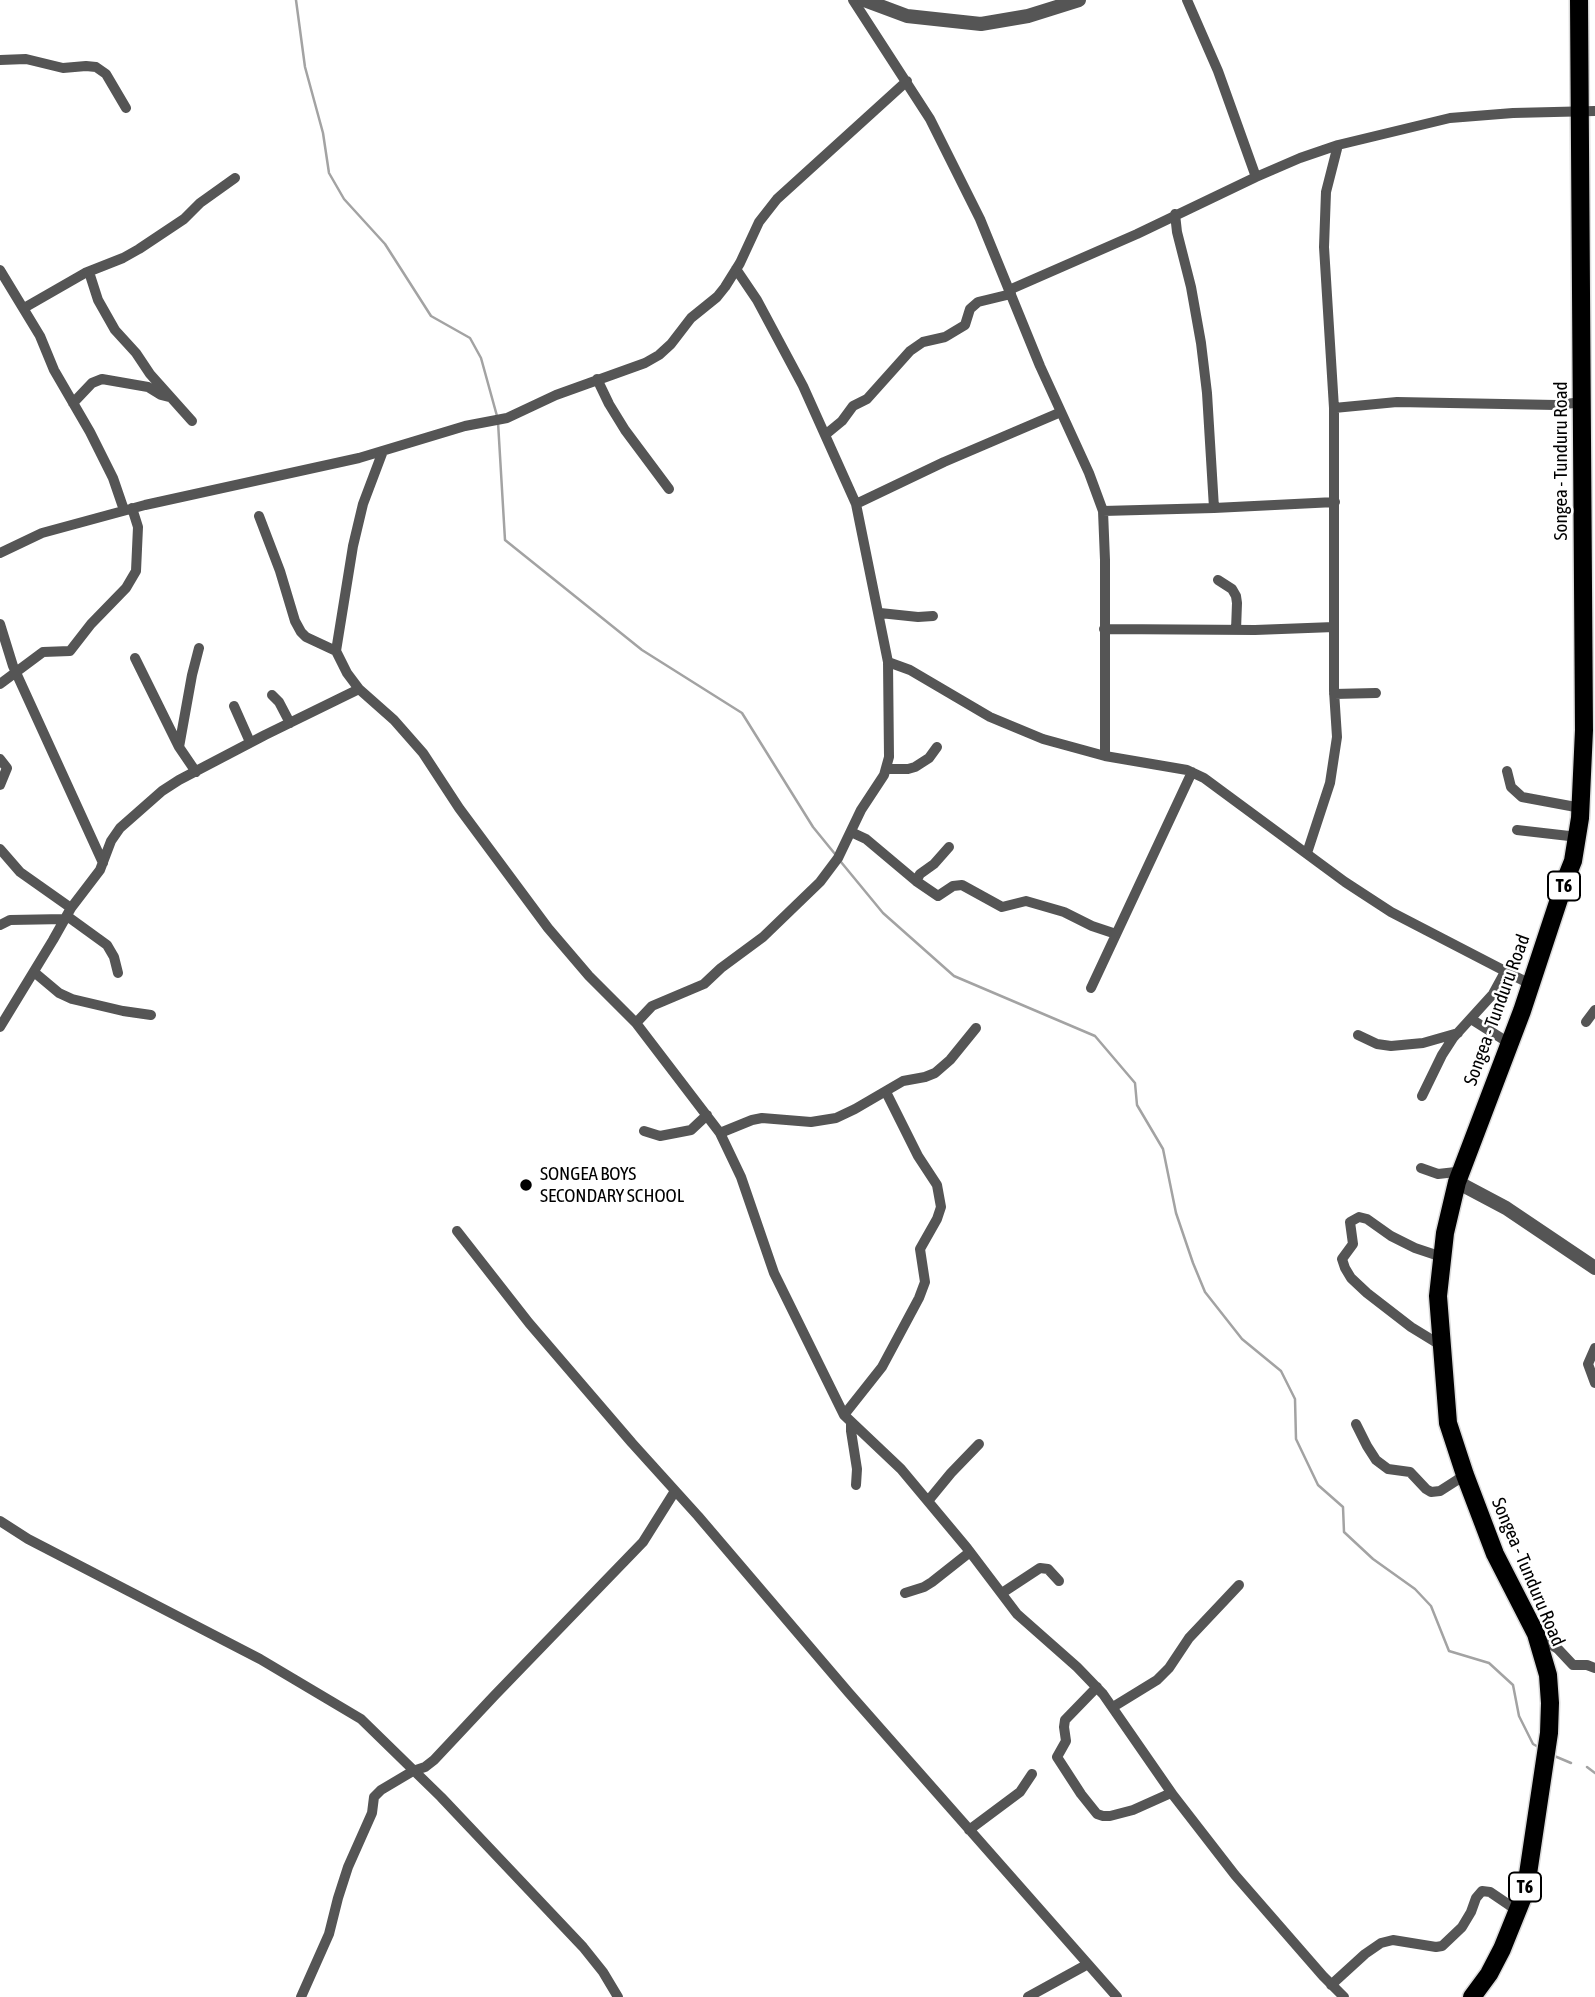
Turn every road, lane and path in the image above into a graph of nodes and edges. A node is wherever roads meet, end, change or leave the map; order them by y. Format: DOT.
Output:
graph roads {
  1 [pos="853,0"];
  2 [pos="864,0"];
  3 [pos="1079,0"];
  4 [pos="1187,0"];
  5 [pos="1579,0"];
  6 [pos="0,60"];
  7 [pos="907,81"];
  8 [pos="126,108"];
  9 [pos="1587,111"];
  10 [pos="1338,145"];
  11 [pos="1256,177"];
  12 [pos="235,178"];
  13 [pos="1175,214"];
  14 [pos="736,269"];
  15 [pos="0,270"];
  16 [pos="89,272"];
  17 [pos="1010,292"];
  18 [pos="1588,294"];
  19 [pos="24,308"];
  20 [pos="597,379"];
  21 [pos="172,397"];
  22 [pos="1583,402"];
  23 [pos="73,403"];
  24 [pos="1334,408"];
  25 [pos="1061,412"];
  26 [pos="192,421"];
  27 [pos="825,435"];
  28 [pos="383,451"];
  29 [pos="669,489"];
  30 [pos="1335,502"];
  31 [pos="856,504"];
  32 [pos="1214,508"];
  33 [pos="128,509"];
  34 [pos="1103,511"];
  35 [pos="259,516"];
  36 [pos="1589,538"];
  37 [pos="0,553"];
  38 [pos="1218,580"];
  39 [pos="880,613"];
  40 [pos="933,616"];
  41 [pos="0,625"];
  42 [pos="1334,627"];
  43 [pos="1104,628"];
  44 [pos="1236,630"];
  45 [pos="199,648"];
  46 [pos="336,651"];
  47 [pos="1589,651"];
  48 [pos="135,658"];
  49 [pos="888,662"];
  50 [pos="17,673"];
  51 [pos="0,684"];
  52 [pos="359,689"];
  53 [pos="1376,693"];
  54 [pos="1334,694"];
  55 [pos="272,695"];
  56 [pos="234,706"];
  57 [pos="290,723"];
  58 [pos="1589,729"];
  59 [pos="250,742"];
  60 [pos="179,747"];
  61 [pos="937,747"];
  62 [pos="1105,756"];
  63 [pos="0,759"];
  64 [pos="886,769"];
  65 [pos="1507,771"];
  66 [pos="196,772"];
  67 [pos="1192,772"];
  68 [pos="0,785"];
  69 [pos="1581,808"];
  70 [pos="1517,830"];
  71 [pos="851,832"];
  72 [pos="1578,837"];
  73 [pos="949,847"];
  74 [pos="0,849"];
  75 [pos="1307,853"];
  76 [pos="103,863"];
  77 [pos="916,881"];
  78 [pos="68,914"];
  79 [pos="0,925"];
  80 [pos="1116,934"];
  81 [pos="34,972"];
  82 [pos="1505,972"];
  83 [pos="118,973"];
  84 [pos="1530,984"];
  85 [pos="1091,988"];
  86 [pos="1595,1010"];
  87 [pos="151,1015"];
  88 [pos="1471,1019"];
  89 [pos="1586,1022"];
  90 [pos="636,1023"];
  91 [pos="0,1027"];
  92 [pos="976,1028"];
  93 [pos="1458,1033"];
  94 [pos="1357,1035"];
  95 [pos="1509,1042"];
  96 [pos="886,1092"];
  97 [pos="1422,1096"];
  98 [pos="707,1115"];
  99 [pos="645,1131"];
  100 [pos="720,1133"];
  101 [pos="1421,1168"];
  102 [pos="1459,1175"];
  103 [pos="457,1231"];
  104 [pos="1442,1257"];
  105 [pos="1595,1268"];
  106 [pos="1442,1346"];
  107 [pos="1595,1348"];
  108 [pos="1595,1382"];
  109 [pos="848,1419"];
  110 [pos="1356,1424"];
  111 [pos="979,1444"];
  112 [pos="867,1452"];
  113 [pos="1465,1475"];
  114 [pos="856,1485"];
  115 [pos="675,1491"];
  116 [pos="928,1501"];
  117 [pos="0,1521"];
  118 [pos="970,1552"];
  119 [pos="1059,1581"];
  120 [pos="1239,1586"];
  121 [pos="1002,1593"];
  122 [pos="905,1594"];
  123 [pos="1536,1634"];
  124 [pos="1595,1668"];
  125 [pos="1097,1688"];
  126 [pos="1113,1707"];
  127 [pos="413,1771"];
  128 [pos="1032,1774"];
  129 [pos="1171,1793"];
  130 [pos="969,1830"];
  131 [pos="1518,1910"];
  132 [pos="1088,1964"];
  133 [pos="1331,1985"];
  134 [pos="301,1997"];
  135 [pos="618,1997"];
  136 [pos="1028,1997"];
  137 [pos="1117,1997"];
  138 [pos="1343,1997"];
  139 [pos="1472,1997"];
  1 -- 7 [label="street"];
  2 -- 3 [label="street"];
  4 -- 11 [label="street"];
  5 -- 9 [label="highway, Songea - Tunduru Road / T6"];
  6 -- 8 [label="street"];
  7 -- 14 [label="street"];
  7 -- 17 [label="street"];
  9 -- 10 [label="street"];
  9 -- 18 [label="highway, Songea - Tunduru Road / T6"];
  10 -- 11 [label="street"];
  10 -- 24 [label="street"];
  11 -- 13 [label="street"];
  12 -- 16 [label="street"];
  13 -- 17 [label="street"];
  13 -- 32 [label="street"];
  14 -- 20 [label="street"];
  14 -- 27 [label="street"];
  15 -- 19 [label="street"];
  16 -- 19 [label="street"];
  16 -- 21 [label="street"];
  17 -- 25 [label="street"];
  17 -- 27 [label="street"];
  18 -- 22 [label="highway, Songea - Tunduru Road / T6"];
  19 -- 23 [label="street"];
  20 -- 28 [label="street"];
  20 -- 29 [label="street"];
  21 -- 23 [label="street"];
  21 -- 26 [label="street"];
  22 -- 24 [label="street"];
  22 -- 36 [label="highway, Songea - Tunduru Road / T6"];
  23 -- 33 [label="street"];
  24 -- 30 [label="street"];
  25 -- 31 [label="street"];
  25 -- 34 [label="street"];
  27 -- 31 [label="street"];
  28 -- 33 [label="street"];
  28 -- 46 [label="street"];
  30 -- 32 [label="street"];
  30 -- 42 [label="street"];
  31 -- 39 [label="street"];
  32 -- 34 [label="street"];
  33 -- 37 [label="street"];
  33 -- 50 [label="street"];
  34 -- 43 [label="street"];
  35 -- 46 [label="street"];
  36 -- 47 [label="highway, Songea - Tunduru Road / T6"];
  38 -- 44 [label="street"];
  39 -- 40 [label="street"];
  39 -- 49 [label="street"];
  41 -- 50 [label="street"];
  42 -- 44 [label="street"];
  42 -- 54 [label="street"];
  43 -- 44 [label="street"];
  43 -- 62 [label="street"];
  45 -- 60 [label="street"];
  46 -- 52 [label="street"];
  47 -- 58 [label="highway, Songea - Tunduru Road / T6"];
  48 -- 60 [label="street"];
  49 -- 62 [label="street"];
  49 -- 64 [label="street"];
  50 -- 51 [label="street"];
  50 -- 76 [label="street"];
  52 -- 57 [label="street"];
  52 -- 90 [label="street"];
  53 -- 54 [label="street"];
  54 -- 75 [label="street"];
  55 -- 57 [label="street"];
  56 -- 59 [label="street"];
  57 -- 59 [label="street"];
  58 -- 69 [label="highway, Songea - Tunduru Road / T6"];
  59 -- 66 [label="street"];
  60 -- 66 [label="street"];
  61 -- 64 [label="street"];
  62 -- 67 [label="street"];
  63 -- 68 [label="street"];
  64 -- 71 [label="street"];
  65 -- 69 [label="street"];
  66 -- 76 [label="street"];
  67 -- 75 [label="street"];
  67 -- 80 [label="street"];
  69 -- 72 [label="highway, Songea - Tunduru Road / T6"];
  70 -- 72 [label="street"];
  71 -- 77 [label="street"];
  71 -- 90 [label="street"];
  72 -- 84 [label="highway, Songea - Tunduru Road / T6"];
  73 -- 77 [label="street"];
  74 -- 78 [label="street"];
  75 -- 82 [label="street"];
  76 -- 78 [label="street"];
  77 -- 80 [label="street"];
  78 -- 79 [label="street"];
  78 -- 81 [label="street"];
  78 -- 83 [label="street"];
  80 -- 85 [label="street"];
  81 -- 87 [label="street"];
  81 -- 91 [label="street"];
  82 -- 84 [label="street"];
  82 -- 88 [label="street"];
  84 -- 95 [label="highway, Songea - Tunduru Road / T6"];
  86 -- 89 [label="street"];
  88 -- 93 [label="street"];
  88 -- 95 [label="street"];
  90 -- 98 [label="street"];
  92 -- 96 [label="street"];
  93 -- 94 [label="street"];
  93 -- 97 [label="street"];
  95 -- 102 [label="highway, Songea - Tunduru Road / T6"];
  96 -- 100 [label="street"];
  96 -- 109 [label="street"];
  98 -- 99 [label="street"];
  98 -- 100 [label="street"];
  100 -- 109 [label="street"];
  101 -- 102 [label="street"];
  102 -- 104 [label="highway, Songea - Tunduru Road / T6"];
  102 -- 105 [label="street"];
  103 -- 115 [label="street"];
  104 -- 106 [label="highway, Songea - Tunduru Road / T6"];
  104 -- 106 [label="street"];
  106 -- 113 [label="highway, Songea - Tunduru Road / T6"];
  107 -- 108 [label="street"];
  109 -- 112 [label="street"];
  109 -- 112 [label="street"];
  110 -- 113 [label="street"];
  111 -- 116 [label="street"];
  112 -- 114 [label="street"];
  112 -- 116 [label="street"];
  113 -- 123 [label="highway, Songea - Tunduru Road / T6"];
  115 -- 127 [label="street"];
  115 -- 130 [label="street"];
  116 -- 118 [label="street"];
  117 -- 127 [label="street"];
  118 -- 121 [label="street"];
  118 -- 122 [label="street"];
  119 -- 121 [label="street"];
  120 -- 126 [label="street"];
  121 -- 125 [label="street"];
  123 -- 124 [label="street"];
  123 -- 131 [label="highway, Songea - Tunduru Road / T6"];
  125 -- 126 [label="street"];
  125 -- 129 [label="street"];
  126 -- 129 [label="street"];
  127 -- 134 [label="street"];
  127 -- 135 [label="street"];
  128 -- 130 [label="street"];
  129 -- 133 [label="street"];
  130 -- 132 [label="street"];
  131 -- 133 [label="street"];
  131 -- 139 [label="highway, Songea - Tunduru Road / T6"];
  132 -- 136 [label="street"];
  132 -- 137 [label="street"];
  133 -- 138 [label="street"];
}
